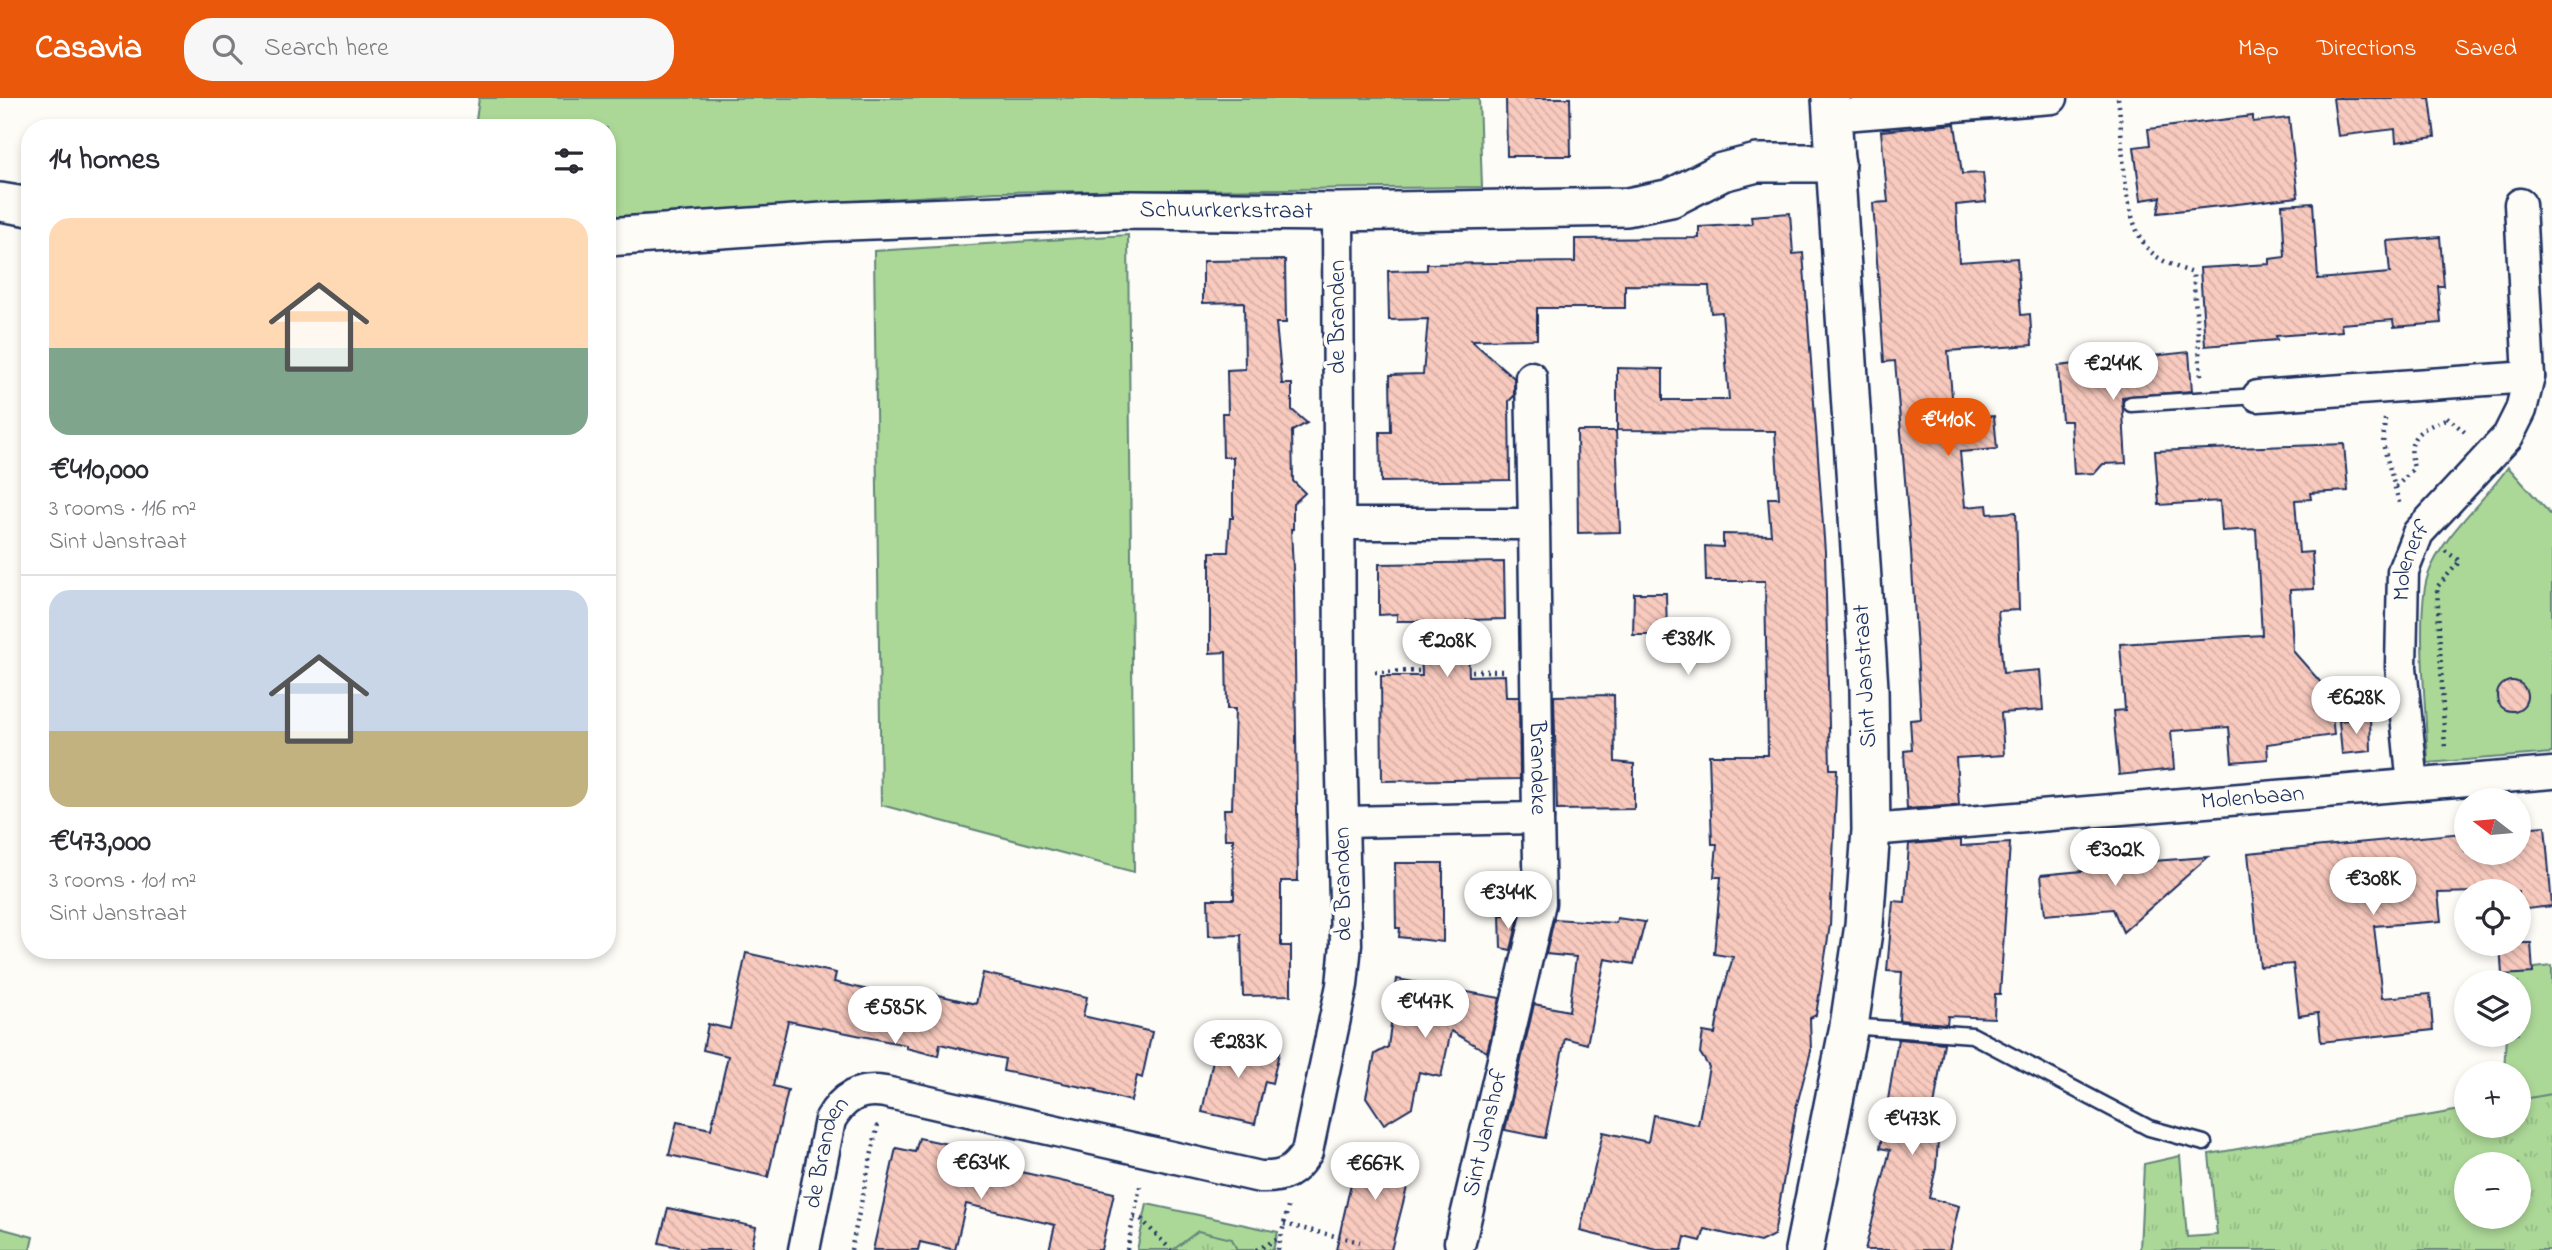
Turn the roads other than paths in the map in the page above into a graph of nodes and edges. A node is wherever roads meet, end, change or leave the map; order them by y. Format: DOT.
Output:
graph roads {
  1 [pos="2052,98"];
  2 [pos="1832,107"];
  3 [pos="1836,163"];
  4 [pos="0,202"];
  5 [pos="2520,204"];
  6 [pos="21,206"];
  7 [pos="1338,212"];
  8 [pos="616,236"];
  9 [pos="1531,377"];
  10 [pos="2529,377"];
  11 [pos="2258,396"];
  12 [pos="2131,404"];
  13 [pos="1339,524"];
  14 [pos="1534,524"];
  15 [pos="2552,772"];
  16 [pos="2413,785"];
  17 [pos="1538,818"];
  18 [pos="1344,822"];
  19 [pos="1871,830"];
  20 [pos="1849,1026"];
  21 [pos="2204,1143"];
  22 [pos="1460,1242"];
  23 [pos="804,1250"];
  24 [pos="1804,1250"];
  1 -- 2 [label="street"];
  2 -- 3 [label="street, Sint Janstraat"];
  3 -- 7 [label="street, Schuurkerkstraat"];
  3 -- 19 [label="street, Sint Janstraat"];
  4 -- 6 [label="street"];
  5 -- 10 [label="street, Molenerf"];
  7 -- 8 [label="street, Schuurkerkstraat"];
  7 -- 13 [label="street, de Branden"];
  9 -- 14 [label="street, Brandeke"];
  10 -- 11 [label="street"];
  10 -- 16 [label="street, Molenerf"];
  11 -- 12 [label="lane"];
  13 -- 14 [label="street"];
  13 -- 18 [label="street, de Branden"];
  14 -- 17 [label="street, Brandeke"];
  15 -- 16 [label="street, Molenbaan"];
  16 -- 19 [label="street, Molenbaan"];
  17 -- 18 [label="street, Brandeke"];
  17 -- 22 [label="street, Sint Janshof"];
  18 -- 23 [label="street, de Branden"];
  19 -- 20 [label="street, Sint Janstraat"];
  20 -- 21 [label="lane"];
  20 -- 24 [label="street, Sint Janstraat"];
}
